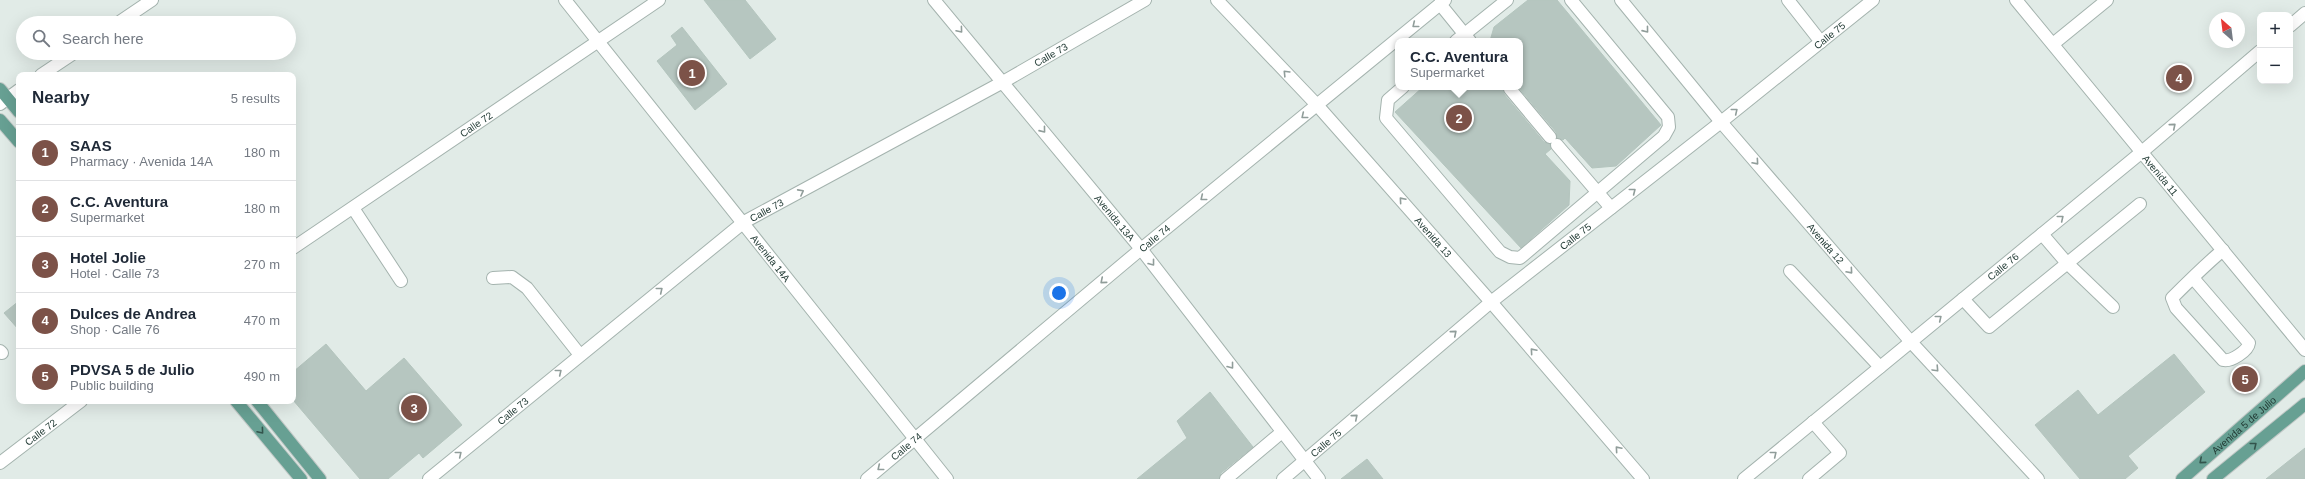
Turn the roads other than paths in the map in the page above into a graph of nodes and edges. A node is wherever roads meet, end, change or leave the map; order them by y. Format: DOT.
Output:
graph roads {
  1 [pos="152,0"];
  2 [pos="565,0"];
  3 [pos="659,0"];
  4 [pos="934,0"];
  5 [pos="1145,0"];
  6 [pos="1217,0"];
  7 [pos="1507,0"];
  8 [pos="1571,0"];
  9 [pos="1621,0"];
  10 [pos="1788,0"];
  11 [pos="1873,0"];
  12 [pos="2016,0"];
  13 [pos="2107,0"];
  14 [pos="1443,2"];
  15 [pos="2305,13"];
  16 [pos="128,16"];
  17 [pos="2293,23"];
  18 [pos="1399,38"];
  19 [pos="1463,38"];
  20 [pos="1465,38"];
  21 [pos="599,41"];
  22 [pos="1395,41"];
  23 [pos="1821,42"];
  24 [pos="2053,44"];
  25 [pos="2257,54"];
  26 [pos="64,60"];
  27 [pos="46,72"];
  28 [pos="1004,82"];
  29 [pos="1400,90"];
  30 [pos="1512,90"];
  31 [pos="16,91"];
  32 [pos="3,97"];
  33 [pos="1317,105"];
  34 [pos="16,109"];
  35 [pos="0,120"];
  36 [pos="1721,122"];
  37 [pos="16,139"];
  38 [pos="2143,151"];
  39 [pos="1598,193"];
  40 [pos="2140,204"];
  41 [pos="353,208"];
  42 [pos="1611,208"];
  43 [pos="744,222"];
  44 [pos="2042,234"];
  45 [pos="296,246"];
  46 [pos="1141,250"];
  47 [pos="2223,250"];
  48 [pos="2066,262"];
  49 [pos="1790,271"];
  50 [pos="493,278"];
  51 [pos="2193,278"];
  52 [pos="400,281"];
  53 [pos="1963,299"];
  54 [pos="1491,302"];
  55 [pos="2113,307"];
  56 [pos="1911,342"];
  57 [pos="2305,350"];
  58 [pos="580,355"];
  59 [pos="1880,367"];
  60 [pos="2305,371"];
  61 [pos="77,404"];
  62 [pos="238,404"];
  63 [pos="258,404"];
  64 [pos="2305,404"];
  65 [pos="1813,422"];
  66 [pos="1282,432"];
  67 [pos="915,440"];
  68 [pos="1304,461"];
  69 [pos="0,464"];
  70 [pos="301,479"];
  71 [pos="320,479"];
  72 [pos="428,479"];
  73 [pos="867,479"];
  74 [pos="946,479"];
  75 [pos="1226,479"];
  76 [pos="1283,479"];
  77 [pos="1319,479"];
  78 [pos="1643,479"];
  79 [pos="1744,479"];
  80 [pos="1809,479"];
  81 [pos="2038,479"];
  82 [pos="2182,479"];
  83 [pos="2213,479"];
  1 -- 16 [label="street"];
  2 -- 21 [label="street, Avenida 14A"];
  3 -- 21 [label="street, Calle 72"];
  4 -- 28 [label="street, Avenida 13A, one-way"];
  5 -- 28 [label="street, Calle 73"];
  33 -- 6 [label="street, Avenida 13, one-way"];
  7 -- 20 [label="street"];
  8 -- 39 [label="street"];
  9 -- 36 [label="street, Avenida 12, one-way"];
  10 -- 23 [label="street"];
  11 -- 23 [label="street, Calle 75"];
  12 -- 24 [label="street, Avenida 11"];
  13 -- 24 [label="street"];
  14 -- 18 [label="street, Calle 74, one-way"];
  14 -- 19 [label="street"];
  15 -- 17 [label="street"];
  21 -- 41 [label="street, Calle 72"];
  21 -- 43 [label="street, Avenida 14A"];
  22 -- 33 [label="street, Calle 74, one-way"];
  36 -- 23 [label="street, Calle 75, one-way"];
  24 -- 38 [label="street, Avenida 11"];
  38 -- 25 [label="street, Calle 76, one-way"];
  26 -- 27 [label="street"];
  43 -- 28 [label="street, Calle 73, one-way"];
  28 -- 46 [label="street, Avenida 13A, one-way"];
  29 -- 39 [label="street"];
  30 -- 39 [label="street"];
  31 -- 32 [label="street"];
  32 -- 34 [label="main road"];
  33 -- 46 [label="street, Calle 74, one-way"];
  54 -- 33 [label="street, Avenida 13, one-way"];
  35 -- 37 [label="main road"];
  42 -- 36 [label="street, Calle 75, one-way"];
  36 -- 56 [label="street, Avenida 12, one-way"];
  44 -- 38 [label="street, Calle 76, one-way"];
  38 -- 47 [label="street, Avenida 11"];
  39 -- 42 [label="street"];
  40 -- 48 [label="street"];
  41 -- 45 [label="street, Calle 72"];
  41 -- 52 [label="street"];
  42 -- 54 [label="street, Calle 75"];
  58 -- 43 [label="street, Calle 73, one-way"];
  43 -- 67 [label="street, Avenida 14A"];
  44 -- 48 [label="street"];
  44 -- 53 [label="street, Calle 76"];
  46 -- 66 [label="street, Avenida 13A, one-way"];
  46 -- 67 [label="street, Calle 74, one-way"];
  47 -- 51 [label="street"];
  47 -- 57 [label="street, Avenida 11"];
  48 -- 53 [label="street"];
  48 -- 55 [label="street"];
  49 -- 59 [label="street"];
  50 -- 58 [label="street"];
  51 -- 51 [label="street"];
  56 -- 53 [label="street, Calle 76, one-way"];
  68 -- 54 [label="street, Calle 75, one-way"];
  78 -- 54 [label="street, Avenida 13, one-way"];
  56 -- 59 [label="street, Calle 76"];
  56 -- 81 [label="street, Avenida 12, one-way"];
  72 -- 58 [label="street, Calle 73, one-way"];
  59 -- 65 [label="street, Calle 76"];
  60 -- 82 [label="main road, Avenida 5 de Julio, one-way"];
  61 -- 69 [label="street, Calle 72"];
  62 -- 70 [label="main road, one-way"];
  63 -- 71 [label="main road"];
  83 -- 64 [label="main road, one-way"];
  79 -- 65 [label="street, Calle 76, one-way"];
  65 -- 80 [label="street"];
  66 -- 68 [label="street, Avenida 13A"];
  66 -- 75 [label="street"];
  67 -- 73 [label="street, Calle 74, one-way"];
  67 -- 74 [label="street, Avenida 14A"];
  68 -- 76 [label="street, Calle 75"];
  68 -- 77 [label="street, Avenida 13A"];
}
